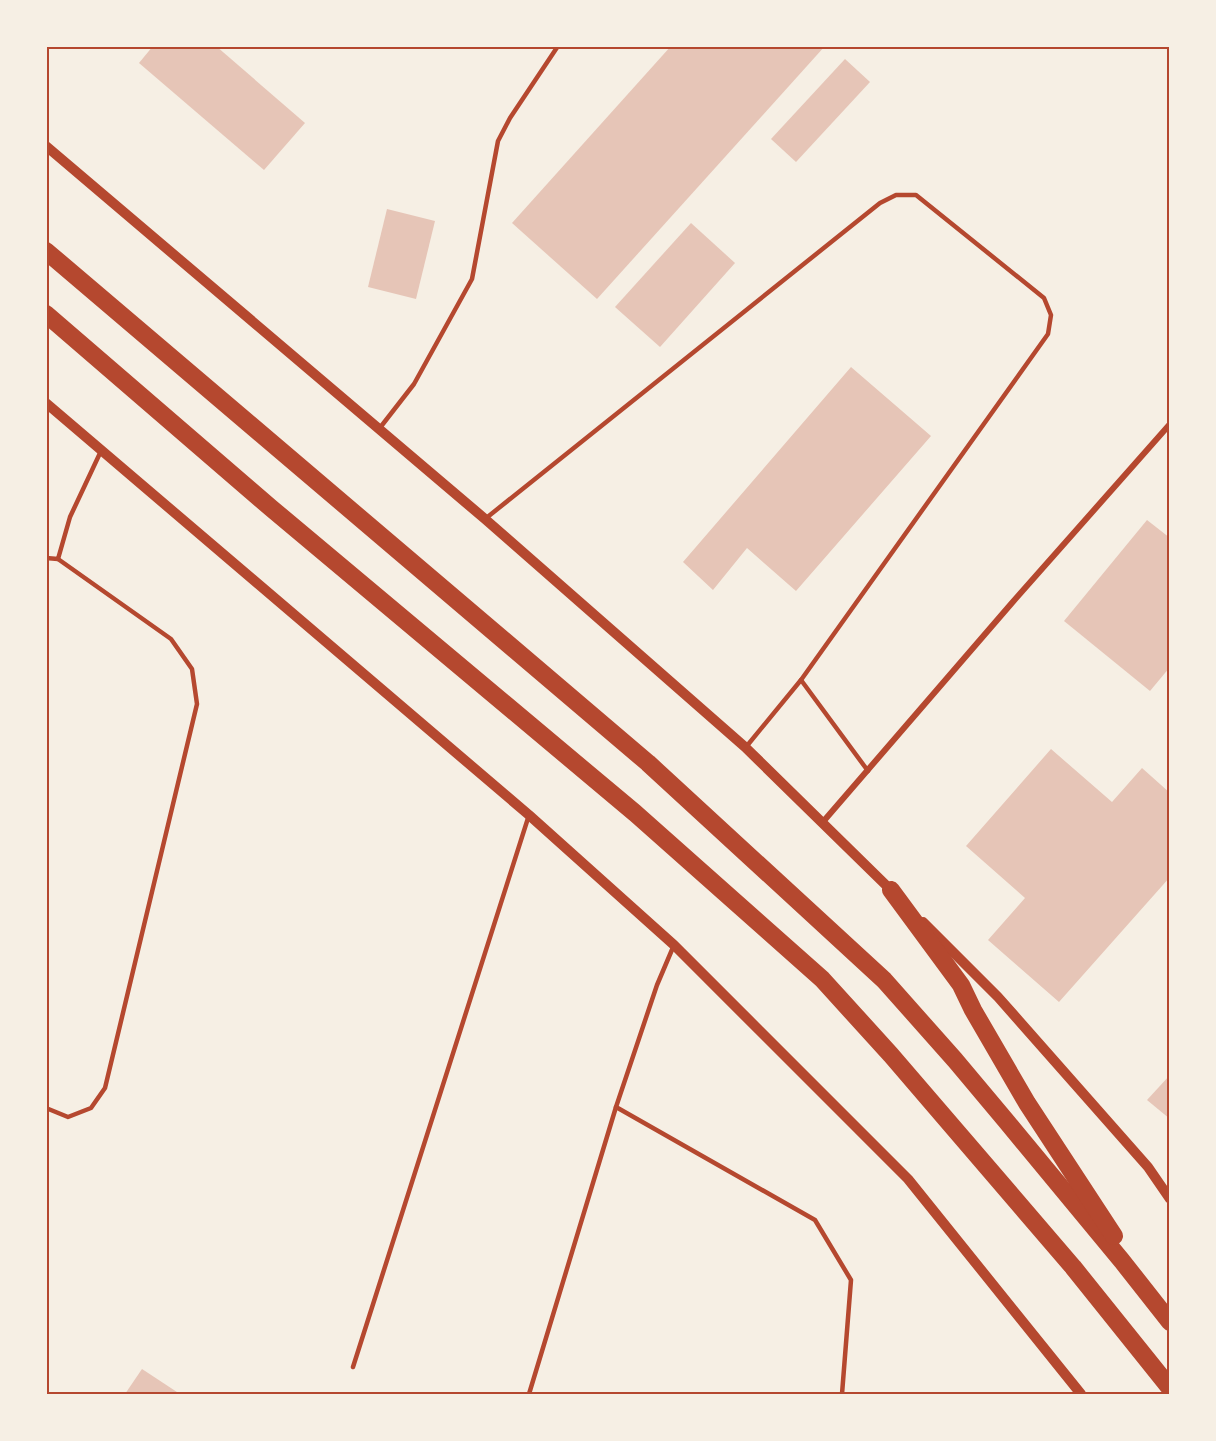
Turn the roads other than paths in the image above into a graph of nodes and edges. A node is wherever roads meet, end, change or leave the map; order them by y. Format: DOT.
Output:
graph roads {
  1 [pos="558,46"];
  2 [pos="46,146"];
  3 [pos="46,250"];
  4 [pos="46,314"];
  5 [pos="46,403"];
  6 [pos="1170,424"];
  7 [pos="379,429"];
  8 [pos="101,451"];
  9 [pos="485,519"];
  10 [pos="46,558"];
  11 [pos="58,559"];
  12 [pos="801,680"];
  13 [pos="745,747"];
  14 [pos="868,771"];
  15 [pos="529,815"];
  16 [pos="822,824"];
  17 [pos="891,890"];
  18 [pos="674,945"];
  19 [pos="616,1107"];
  20 [pos="46,1108"];
  21 [pos="1170,1199"];
  22 [pos="1170,1321"];
  23 [pos="353,1367"];
  24 [pos="1170,1388"];
  25 [pos="529,1395"];
  26 [pos="842,1395"];
  27 [pos="1081,1395"];
  1 -- 7 [label="lane"];
  2 -- 7 [label="street"];
  3 -- 22 [label="highway"];
  4 -- 24 [label="highway"];
  5 -- 8 [label="street"];
  6 -- 14 [label="street"];
  7 -- 9 [label="street"];
  8 -- 11 [label="lane"];
  8 -- 15 [label="street"];
  9 -- 12 [label="lane"];
  9 -- 13 [label="street"];
  10 -- 11 [label="lane"];
  11 -- 20 [label="lane"];
  12 -- 13 [label="lane"];
  12 -- 14 [label="lane"];
  13 -- 16 [label="street"];
  14 -- 16 [label="street"];
  15 -- 18 [label="street"];
  15 -- 23 [label="lane"];
  16 -- 17 [label="street"];
  17 -- 21 [label="street"];
  17 -- 22 [label="highway"];
  18 -- 19 [label="lane"];
  18 -- 27 [label="street"];
  19 -- 25 [label="lane"];
  19 -- 26 [label="lane"];
}
